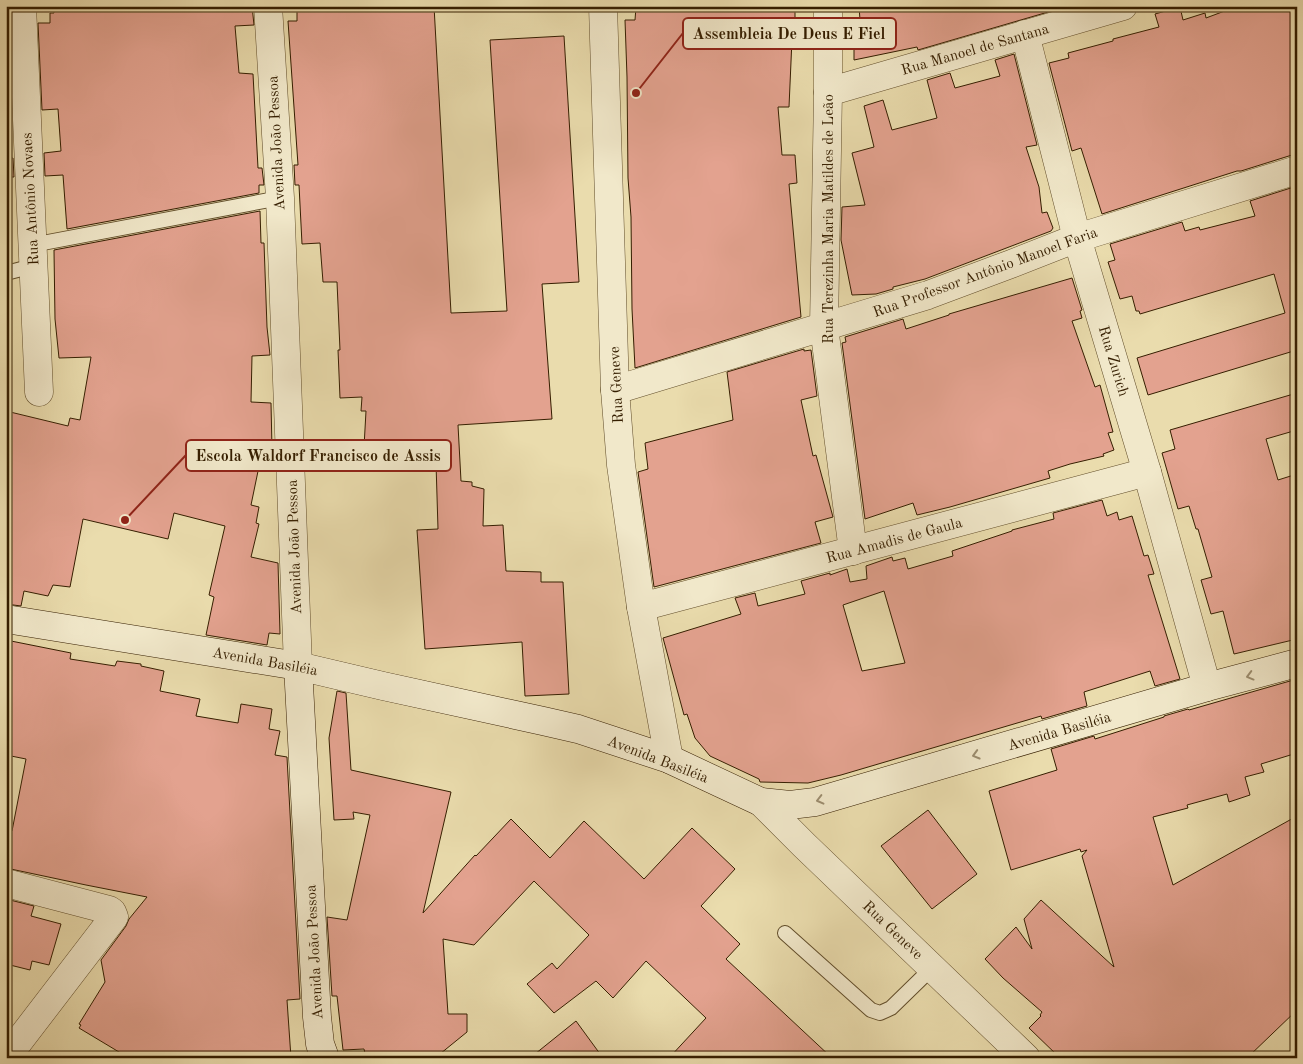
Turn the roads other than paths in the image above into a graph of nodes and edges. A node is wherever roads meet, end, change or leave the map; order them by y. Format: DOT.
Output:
graph roads {
  1 [pos="22,6"];
  2 [pos="268,6"];
  3 [pos="603,6"];
  4 [pos="828,6"];
  5 [pos="1123,6"];
  6 [pos="1025,34"];
  7 [pos="828,92"];
  8 [pos="1297,170"];
  9 [pos="280,198"];
  10 [pos="1077,238"];
  11 [pos="33,256"];
  12 [pos="6,273"];
  13 [pos="824,327"];
  14 [pos="615,390"];
  15 [pos="39,392"];
  16 [pos="1147,472"];
  17 [pos="853,551"];
  18 [pos="641,608"];
  19 [pos="6,619"];
  20 [pos="1297,663"];
  21 [pos="298,666"];
  22 [pos="1207,687"];
  23 [pos="668,760"];
  24 [pos="761,802"];
  25 [pos="6,883"];
  26 [pos="785,933"];
  27 [pos="932,968"];
  28 [pos="6,1058"];
  29 [pos="325,1058"];
  30 [pos="1026,1058"];
  1 -- 11 [label="street, Rua Antônio Novaes"];
  2 -- 9 [label="street, Avenida João Pessoa"];
  3 -- 14 [label="street, Rua Geneve"];
  4 -- 7 [label="street, Rua Terezinha Maria Matildes de Leão"];
  5 -- 6 [label="street, Rua Manoel de Santana"];
  6 -- 7 [label="street, Rua Manoel de Santana"];
  6 -- 10 [label="street, Rua Zurich"];
  7 -- 13 [label="street, Rua Terezinha Maria Matildes de Leão"];
  8 -- 10 [label="street, Rua Professor Antônio Manoel Faria"];
  9 -- 11 [label="lane"];
  9 -- 21 [label="street, Avenida João Pessoa"];
  10 -- 13 [label="street, Rua Professor Antônio Manoel Faria"];
  10 -- 16 [label="street, Rua Zurich"];
  11 -- 12 [label="lane"];
  11 -- 15 [label="street, Rua Antônio Novaes"];
  13 -- 14 [label="street, Rua Professor Antônio Manoel Faria"];
  13 -- 17 [label="street, Rua Terezinha Maria Matildes de Leão"];
  14 -- 18 [label="street, Rua Geneve"];
  16 -- 17 [label="street, Rua Amadis de Gaula"];
  16 -- 22 [label="street, Rua Zurich"];
  17 -- 18 [label="street, Rua Amadis de Gaula"];
  18 -- 23 [label="street, Rua Geneve"];
  19 -- 21 [label="street, Avenida Basiléia"];
  20 -- 22 [label="street, Avenida Basiléia, one-way"];
  21 -- 23 [label="street, Avenida Basiléia"];
  21 -- 29 [label="street, Avenida João Pessoa"];
  22 -- 24 [label="street, Avenida Basiléia, one-way"];
  23 -- 24 [label="street, Avenida Basiléia"];
  24 -- 27 [label="street, Rua Geneve"];
  25 -- 28 [label="street"];
  26 -- 27 [label="lane"];
  27 -- 30 [label="street, Rua Geneve"];
}
